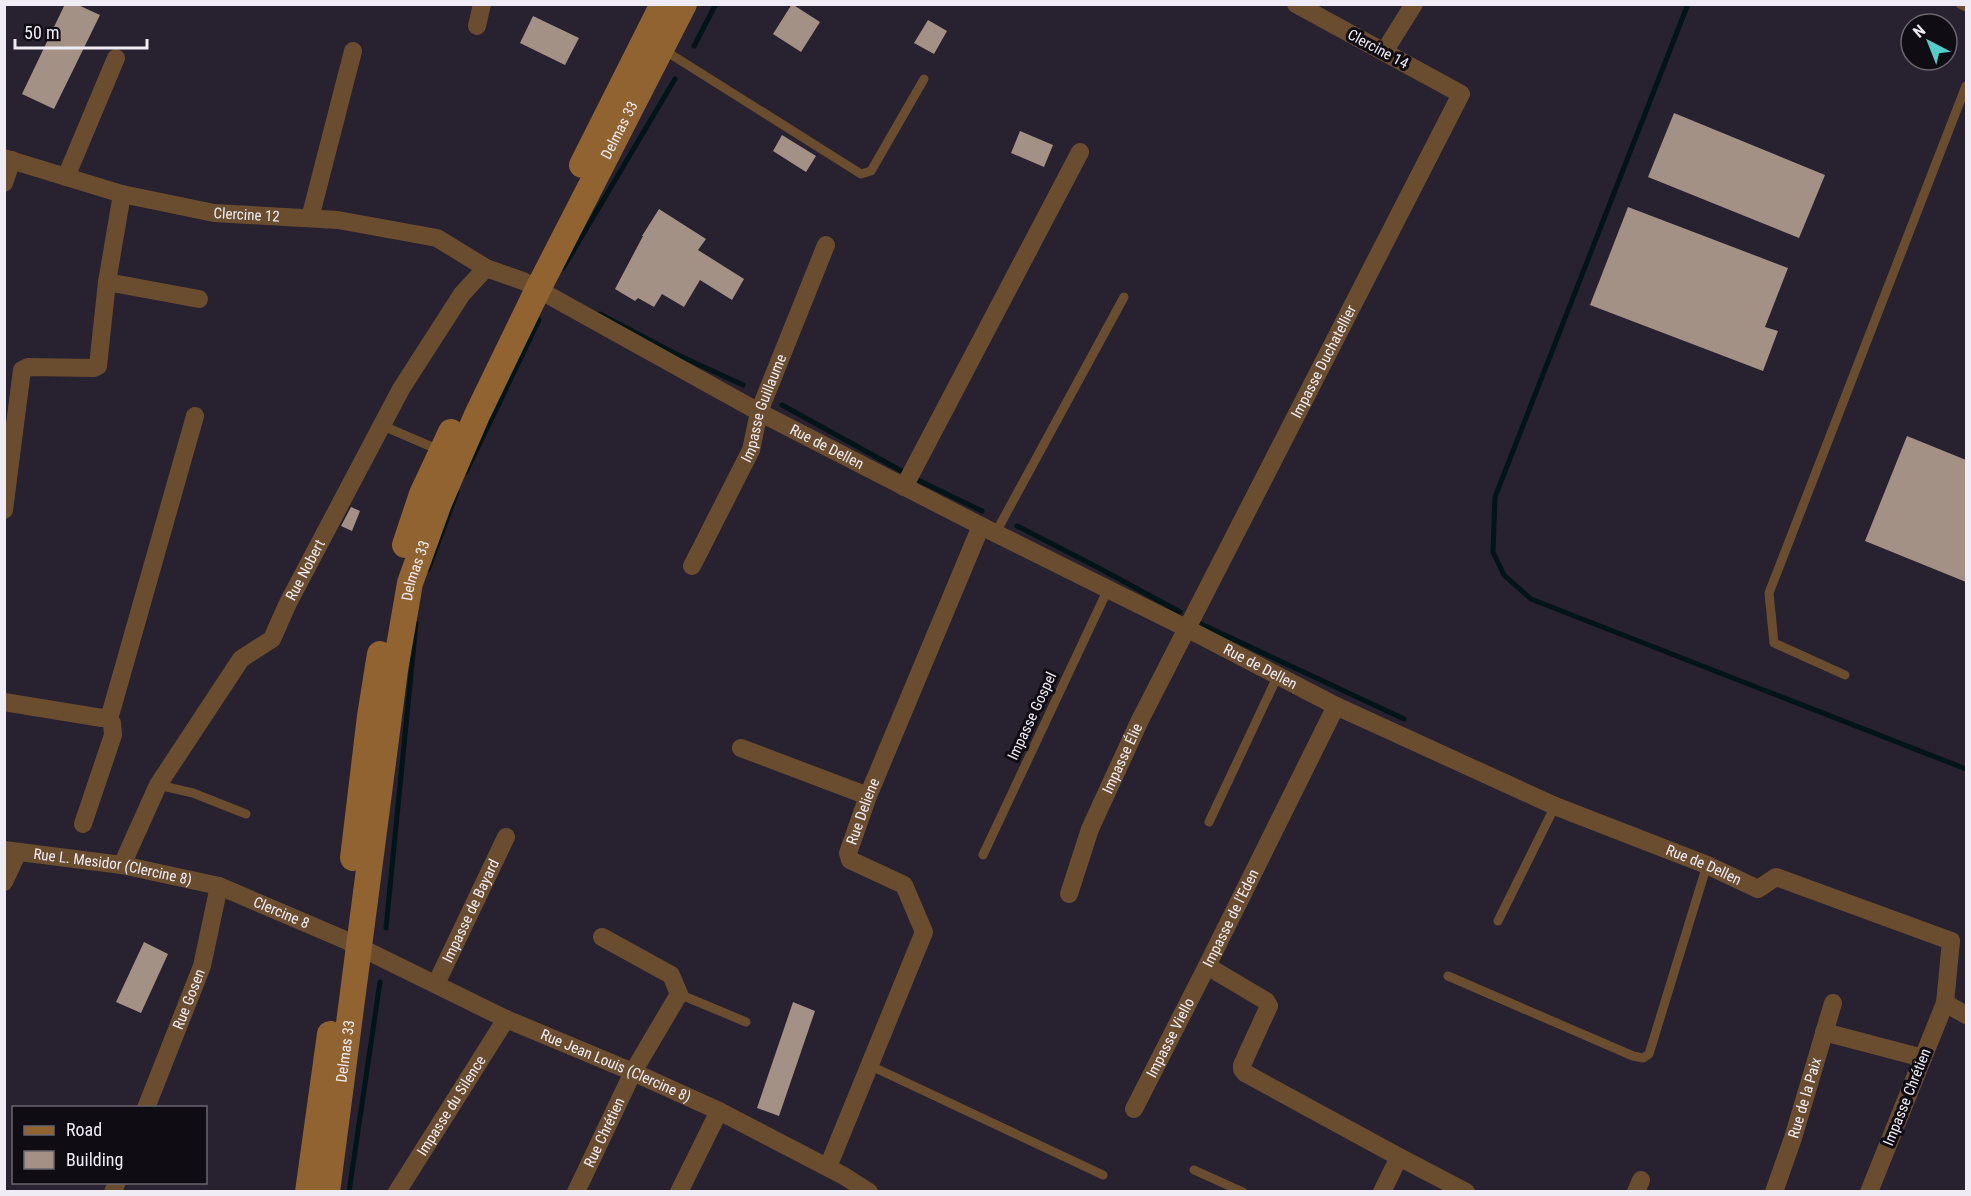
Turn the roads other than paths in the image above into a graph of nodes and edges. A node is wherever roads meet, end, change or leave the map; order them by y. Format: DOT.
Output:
graph roads {
  1 [pos="482,4"];
  2 [pos="663,4"];
  3 [pos="684,4"];
  4 [pos="1296,4"];
  5 [pos="1414,4"];
  6 [pos="1960,4"];
  7 [pos="1966,7"];
  8 [pos="477,26"];
  9 [pos="662,49"];
  10 [pos="353,51"];
  11 [pos="1384,52"];
  12 [pos="116,58"];
  13 [pos="924,80"];
  14 [pos="1966,86"];
  15 [pos="1461,94"];
  16 [pos="1080,152"];
  17 [pos="8,159"];
  18 [pos="66,177"];
  19 [pos="4,183"];
  20 [pos="122,194"];
  21 [pos="310,218"];
  22 [pos="826,245"];
  23 [pos="486,268"];
  24 [pos="107,282"];
  25 [pos="530,285"];
  26 [pos="1124,297"];
  27 [pos="200,299"];
  28 [pos="759,412"];
  29 [pos="195,416"];
  30 [pos="381,425"];
  31 [pos="442,451"];
  32 [pos="904,487"];
  33 [pos="4,510"];
  34 [pos="988,530"];
  35 [pos="692,566"];
  36 [pos="1108,589"];
  37 [pos="1186,628"];
  38 [pos="1278,674"];
  39 [pos="1845,675"];
  40 [pos="4,702"];
  41 [pos="1336,706"];
  42 [pos="108,716"];
  43 [pos="741,748"];
  44 [pos="158,785"];
  45 [pos="868,796"];
  46 [pos="1556,806"];
  47 [pos="246,814"];
  48 [pos="1209,822"];
  49 [pos="83,824"];
  50 [pos="506,837"];
  51 [pos="11,851"];
  52 [pos="983,855"];
  53 [pos="122,865"];
  54 [pos="1707,865"];
  55 [pos="4,882"];
  56 [pos="219,886"];
  57 [pos="1069,894"];
  58 [pos="1498,921"];
  59 [pos="602,937"];
  60 [pos="351,943"];
  61 [pos="1207,966"];
  62 [pos="1448,976"];
  63 [pos="436,984"];
  64 [pos="679,994"];
  65 [pos="1833,1003"];
  66 [pos="1945,1003"];
  67 [pos="1966,1015"];
  68 [pos="506,1019"];
  69 [pos="746,1022"];
  70 [pos="1824,1032"];
  71 [pos="1923,1058"];
  72 [pos="869,1065"];
  73 [pos="633,1072"];
  74 [pos="146,1106"];
  75 [pos="1134,1109"];
  76 [pos="718,1111"];
  77 [pos="1399,1157"];
  78 [pos="1194,1170"];
  79 [pos="1103,1175"];
  80 [pos="836,1178"];
  81 [pos="308,1191"];
  82 [pos="327,1191"];
  83 [pos="397,1191"];
  84 [pos="576,1191"];
  85 [pos="680,1191"];
  86 [pos="869,1191"];
  87 [pos="1243,1191"];
  88 [pos="1382,1191"];
  89 [pos="1466,1191"];
  90 [pos="1774,1191"];
  91 [pos="1869,1191"];
  1 -- 8 [label="street"];
  2 -- 25 [label="main road, Delmas 33"];
  3 -- 9 [label="main road, Delmas 33"];
  4 -- 11 [label="street, Clercine 14"];
  5 -- 11 [label="street"];
  6 -- 7 [label="lane"];
  9 -- 13 [label="lane"];
  9 -- 25 [label="main road, Delmas 33"];
  10 -- 21 [label="street"];
  11 -- 15 [label="street, Clercine 14"];
  12 -- 18 [label="street"];
  14 -- 39 [label="lane"];
  15 -- 37 [label="street, Impasse Duchatellier"];
  16 -- 32 [label="street"];
  17 -- 18 [label="street, Clercine 12"];
  17 -- 19 [label="street"];
  18 -- 20 [label="street, Clercine 12"];
  20 -- 21 [label="street, Clercine 12"];
  20 -- 24 [label="street"];
  21 -- 23 [label="street, Clercine 12"];
  22 -- 28 [label="street, Impasse Guillaume"];
  23 -- 25 [label="street, Clercine 12"];
  23 -- 30 [label="street, Rue Nobert"];
  24 -- 27 [label="street"];
  24 -- 33 [label="street"];
  25 -- 28 [label="street, Rue de Dellen"];
  25 -- 31 [label="main road, Delmas 33"];
  25 -- 60 [label="main road, Delmas 33"];
  26 -- 34 [label="lane"];
  28 -- 32 [label="street, Rue de Dellen"];
  28 -- 35 [label="street, Impasse Guillaume"];
  29 -- 42 [label="street"];
  30 -- 31 [label="lane"];
  30 -- 44 [label="street, Rue Nobert"];
  31 -- 60 [label="main road, Delmas 33"];
  32 -- 34 [label="street, Rue de Dellen"];
  34 -- 36 [label="street, Rue de Dellen"];
  34 -- 45 [label="street, Rue Deliene"];
  36 -- 37 [label="street, Rue de Dellen"];
  36 -- 52 [label="lane, Impasse Gospel"];
  37 -- 38 [label="street, Rue de Dellen"];
  37 -- 57 [label="street, Impasse Élie"];
  38 -- 41 [label="street, Rue de Dellen"];
  38 -- 48 [label="lane"];
  40 -- 42 [label="street"];
  41 -- 46 [label="street, Rue de Dellen"];
  41 -- 61 [label="street, Impasse de l'Eden"];
  42 -- 49 [label="street"];
  43 -- 45 [label="street"];
  44 -- 47 [label="lane"];
  44 -- 53 [label="street, Rue Nobert"];
  45 -- 72 [label="street, Rue Deliene"];
  46 -- 54 [label="street, Rue de Dellen"];
  46 -- 58 [label="lane"];
  50 -- 63 [label="street, Impasse de Bayard"];
  51 -- 53 [label="street, Rue L. Mesidor (Clercine 8)"];
  51 -- 55 [label="street"];
  53 -- 56 [label="street, Rue L. Mesidor (Clercine 8)"];
  54 -- 62 [label="lane"];
  54 -- 66 [label="street, Rue de Dellen"];
  56 -- 60 [label="street, Clercine 8"];
  56 -- 74 [label="street, Rue Gosen"];
  59 -- 64 [label="street"];
  60 -- 63 [label="street, Rue Jean Louis (Clercine 8)"];
  60 -- 81 [label="main road, Delmas 33"];
  60 -- 82 [label="main road, Delmas 33"];
  61 -- 75 [label="street, Impasse Viello"];
  61 -- 77 [label="street, Impasse de l'Eden"];
  63 -- 68 [label="street, Rue Jean Louis (Clercine 8)"];
  64 -- 69 [label="lane"];
  64 -- 73 [label="street, Rue Chrétien"];
  65 -- 70 [label="street, Rue de la Paix"];
  66 -- 67 [label="street"];
  66 -- 71 [label="street, Impasse Chrétien"];
  68 -- 73 [label="street, Rue Jean Louis (Clercine 8)"];
  68 -- 83 [label="street, Impasse du Silence"];
  70 -- 71 [label="street"];
  70 -- 90 [label="street, Rue de la Paix"];
  71 -- 91 [label="street, Impasse Chrétien"];
  72 -- 79 [label="lane"];
  72 -- 80 [label="street, Rue Deliene"];
  73 -- 76 [label="street, Rue Jean Louis (Clercine 8)"];
  73 -- 84 [label="street, Rue Chrétien"];
  76 -- 80 [label="street, Rue Jean Louis (Clercine 8)"];
  76 -- 85 [label="street"];
  77 -- 88 [label="street"];
  77 -- 89 [label="street, Impasse de l'Eden"];
  78 -- 87 [label="lane"];
  80 -- 86 [label="street, Rue Jean Louis (Clercine 8)"];
}
